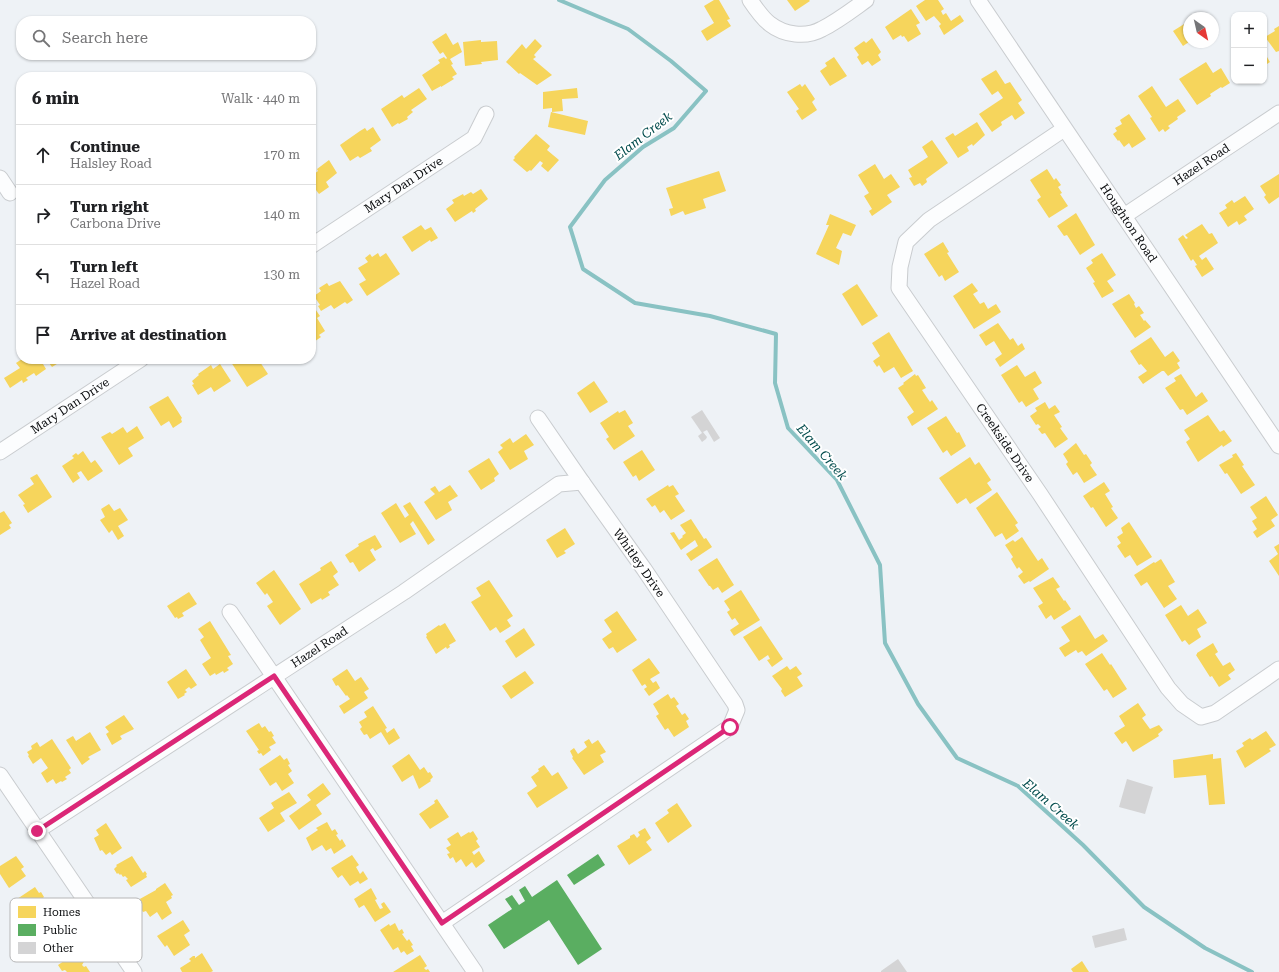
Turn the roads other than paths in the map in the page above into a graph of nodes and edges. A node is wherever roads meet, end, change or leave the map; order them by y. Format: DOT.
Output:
graph roads {
  1 [pos="750,0"];
  2 [pos="866,0"];
  3 [pos="978,0"];
  4 [pos="1279,113"];
  5 [pos="486,114"];
  6 [pos="1064,129"];
  7 [pos="0,178"];
  8 [pos="10,194"];
  9 [pos="1124,216"];
  10 [pos="316,243"];
  11 [pos="133,364"];
  12 [pos="538,418"];
  13 [pos="1279,446"];
  14 [pos="0,452"];
  15 [pos="582,482"];
  16 [pos="230,612"];
  17 [pos="1279,670"];
  18 [pos="274,676"];
  19 [pos="0,775"];
  20 [pos="37,831"];
  21 [pos="83,898"];
  22 [pos="442,923"];
  23 [pos="127,962"];
  24 [pos="134,972"];
  25 [pos="475,972"];
  1 -- 2 [label="street"];
  3 -- 6 [label="street, Houghton Road"];
  4 -- 9 [label="street, Hazel Road"];
  5 -- 10 [label="street, Mary Dan Drive"];
  6 -- 9 [label="street, Houghton Road"];
  6 -- 17 [label="street, Creekside Drive"];
  7 -- 8 [label="street"];
  9 -- 13 [label="street, Houghton Road"];
  11 -- 14 [label="street, Mary Dan Drive"];
  12 -- 15 [label="street, Whitley Drive"];
  15 -- 18 [label="street, Hazel Road"];
  15 -- 22 [label="street, Whitley Drive"];
  16 -- 18 [label="street"];
  18 -- 20 [label="street, Hazel Road"];
  18 -- 22 [label="street"];
  19 -- 20 [label="street"];
  20 -- 21 [label="street"];
  22 -- 25 [label="street"];
  23 -- 24 [label="street"];
}
